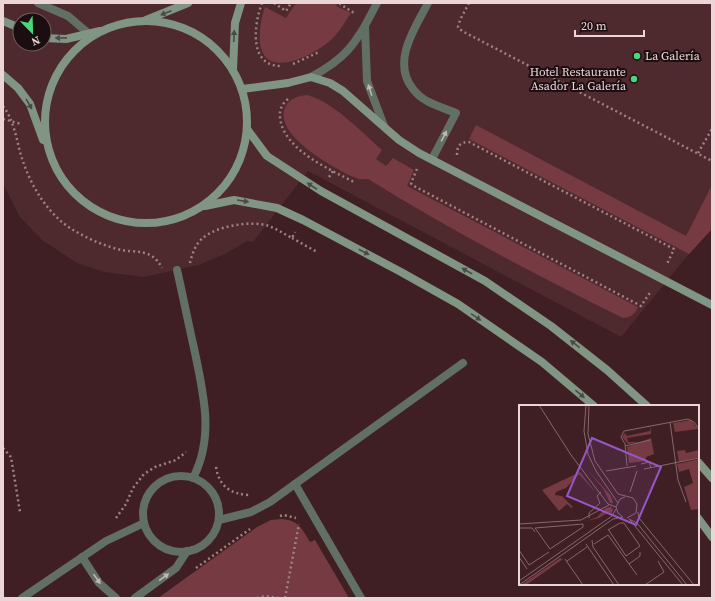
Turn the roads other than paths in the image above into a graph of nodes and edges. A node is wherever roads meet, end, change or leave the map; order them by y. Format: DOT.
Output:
graph roads {
  1 [pos="38,3"];
  2 [pos="188,3"];
  3 [pos="241,3"];
  4 [pos="377,3"];
  5 [pos="428,3"];
  6 [pos="144,22"];
  7 [pos="365,27"];
  8 [pos="105,30"];
  9 [pos="88,33"];
  10 [pos="52,38"];
  11 [pos="233,70"];
  12 [pos="3,75"];
  13 [pos="311,77"];
  14 [pos="242,89"];
  15 [pos="384,126"];
  16 [pos="247,129"];
  17 [pos="432,159"];
  18 [pos="52,161"];
  19 [pos="204,206"];
  20 [pos="177,270"];
  21 [pos="712,305"];
  22 [pos="463,363"];
  23 [pos="593,405"];
  24 [pos="646,405"];
  25 [pos="699,463"];
  26 [pos="193,478"];
  27 [pos="712,478"];
  28 [pos="295,484"];
  29 [pos="699,519"];
  30 [pos="219,520"];
  31 [pos="144,523"];
  32 [pos="712,537"];
  33 [pos="187,551"];
  34 [pos="82,557"];
  35 [pos="22,598"];
  36 [pos="116,598"];
  37 [pos="135,598"];
  38 [pos="361,598"];
  1 -- 9 [label="street"];
  2 -- 6 [label="main road, one-way"];
  11 -- 3 [label="main road, one-way"];
  4 -- 7 [label="street"];
  17 -- 5 [label="street, one-way"];
  6 -- 8 [label="main road"];
  6 -- 11 [label="main road"];
  7 -- 13 [label="street"];
  15 -- 7 [label="street, one-way"];
  8 -- 9 [label="main road"];
  8 -- 18 [label="main road"];
  9 -- 10 [label="main road, one-way"];
  11 -- 14 [label="main road"];
  12 -- 18 [label="main road, one-way"];
  13 -- 14 [label="main road"];
  13 -- 15 [label="main road"];
  14 -- 16 [label="main road"];
  15 -- 17 [label="main road"];
  16 -- 19 [label="main road"];
  24 -- 16 [label="main road, one-way"];
  17 -- 21 [label="main road"];
  18 -- 19 [label="main road"];
  19 -- 23 [label="main road, one-way"];
  20 -- 26 [label="street"];
  22 -- 28 [label="street"];
  25 -- 27 [label="main road"];
  26 -- 30 [label="street"];
  26 -- 31 [label="street"];
  28 -- 30 [label="street"];
  28 -- 38 [label="street"];
  29 -- 32 [label="main road"];
  30 -- 33 [label="street"];
  31 -- 33 [label="street"];
  31 -- 34 [label="street"];
  37 -- 33 [label="street, one-way"];
  34 -- 35 [label="street"];
  34 -- 36 [label="street, one-way"];
}
